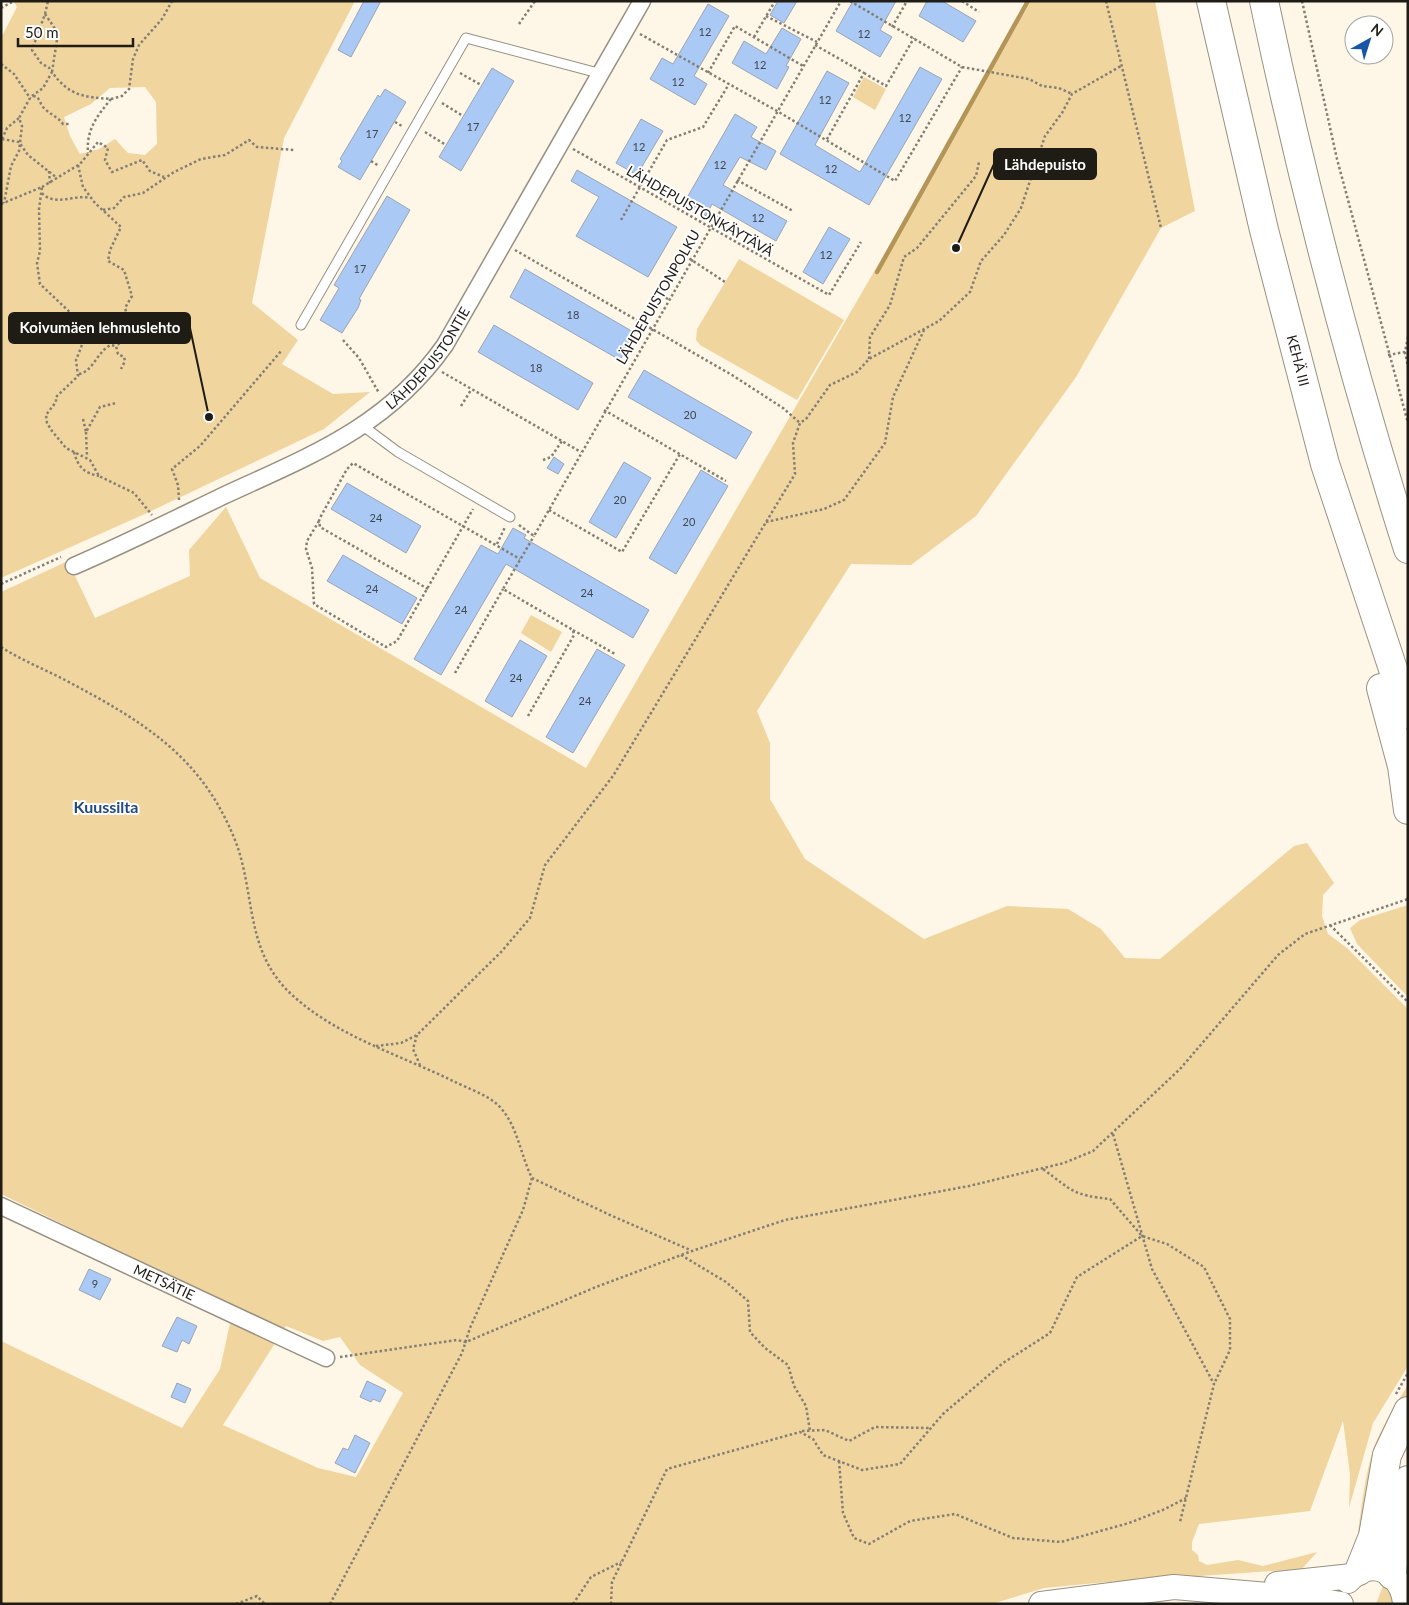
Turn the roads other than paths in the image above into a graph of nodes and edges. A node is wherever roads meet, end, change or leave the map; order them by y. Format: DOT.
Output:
graph roads {
  1 [pos="642,1"];
  2 [pos="1211,1"];
  3 [pos="1264,1"];
  4 [pos="602,74"];
  5 [pos="301,324"];
  6 [pos="363,426"];
  7 [pos="1325,464"];
  8 [pos="510,517"];
  9 [pos="1408,549"];
  10 [pos="70,561"];
  11 [pos="1408,714"];
  12 [pos="1408,810"];
  13 [pos="1,1206"];
  14 [pos="326,1358"];
  15 [pos="1401,1403"];
  16 [pos="1408,1480"];
  17 [pos="1356,1574"];
  18 [pos="1240,1592"];
  19 [pos="1402,1592"];
  20 [pos="1041,1604"];
  21 [pos="1341,1604"];
  1 -- 4 [label="street, LÄHDEPUISTONTIE"];
  2 -- 7 [label="highway, KEHÄ III"];
  3 -- 9 [label="highway"];
  4 -- 5 [label="lane"];
  4 -- 6 [label="street, LÄHDEPUISTONTIE"];
  6 -- 8 [label="lane"];
  6 -- 10 [label="street, LÄHDEPUISTONTIE"];
  7 -- 11 [label="highway, KEHÄ III"];
  7 -- 12 [label="highway"];
  13 -- 14 [label="street, METSÄTIE"];
  15 -- 17 [label="highway"];
  16 -- 19 [label="highway"];
  17 -- 18 [label="main road"];
  17 -- 19 [label="main road"];
  17 -- 21 [label="main road"];
  18 -- 20 [label="main road"];
  18 -- 21 [label="main road"];
}
